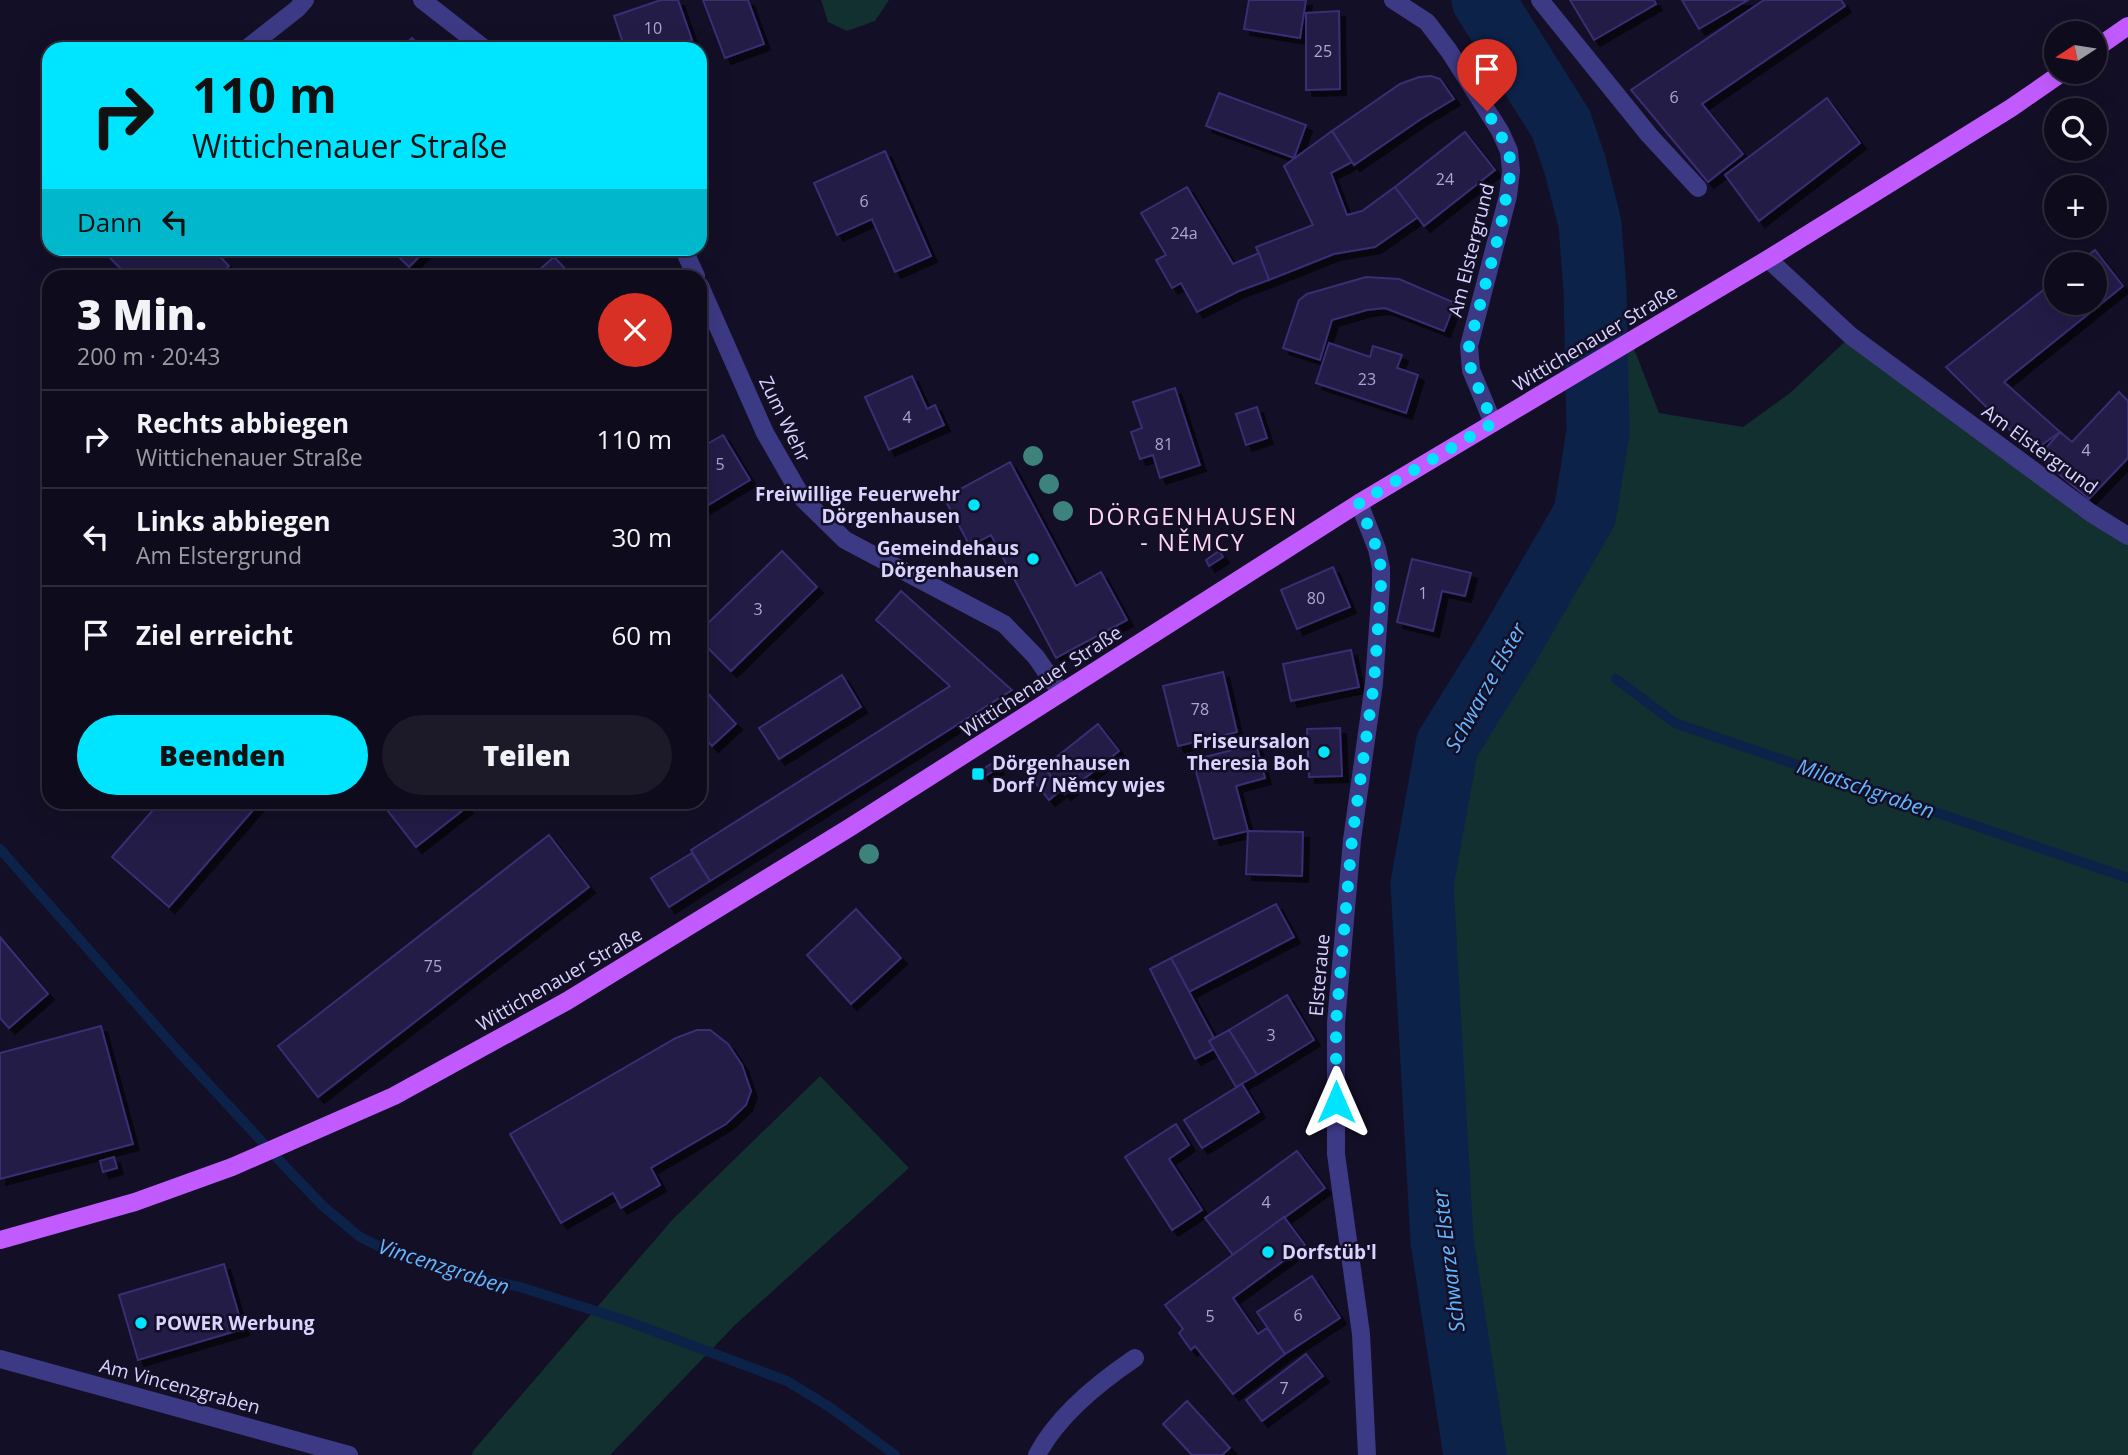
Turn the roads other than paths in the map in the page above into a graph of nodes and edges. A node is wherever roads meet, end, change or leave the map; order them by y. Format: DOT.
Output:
graph roads {
  1 [pos="305,0"];
  2 [pos="422,0"];
  3 [pos="1393,0"];
  4 [pos="1540,0"];
  5 [pos="2128,26"];
  6 [pos="2107,41"];
  7 [pos="255,42"];
  8 [pos="476,42"];
  9 [pos="2046,84"];
  10 [pos="1698,188"];
  11 [pos="1769,259"];
  12 [pos="707,302"];
  13 [pos="1493,423"];
  14 [pos="1359,503"];
  15 [pos="2128,536"];
  16 [pos="1061,693"];
  17 [pos="0,1240"];
  18 [pos="0,1359"];
  19 [pos="1135,1359"];
  20 [pos="349,1455"];
  21 [pos="1037,1455"];
  22 [pos="1367,1455"];
  1 -- 7 [label="street"];
  2 -- 8 [label="street"];
  3 -- 13 [label="street, Am Elstergrund"];
  4 -- 10 [label="street"];
  5 -- 6 [label="main road"];
  9 -- 11 [label="main road, Wittichenauer Straße"];
  11 -- 13 [label="main road, Wittichenauer Straße"];
  11 -- 15 [label="street, Am Elstergrund"];
  12 -- 16 [label="street, Zum Wehr"];
  13 -- 14 [label="main road, Wittichenauer Straße"];
  14 -- 16 [label="main road, Wittichenauer Straße"];
  14 -- 22 [label="street, Elsteraue"];
  16 -- 17 [label="main road, Wittichenauer Straße"];
  18 -- 20 [label="street, Am Vincenzgraben"];
  19 -- 21 [label="street"];
}
